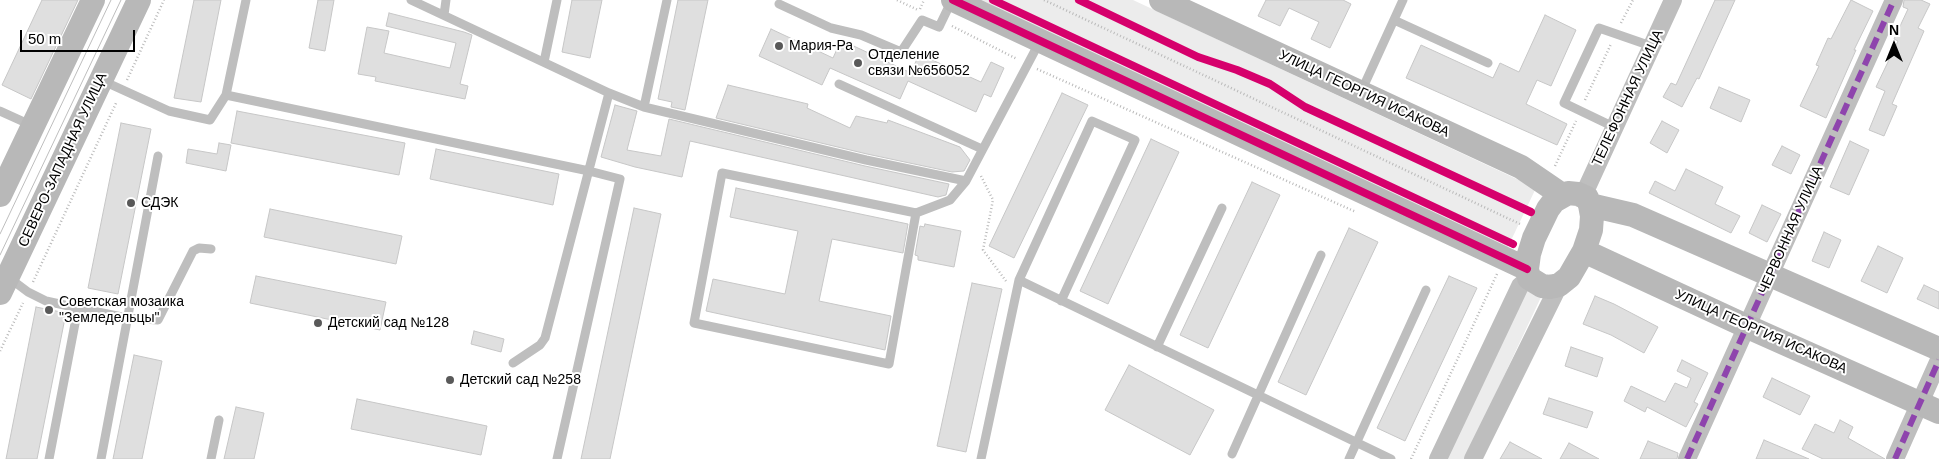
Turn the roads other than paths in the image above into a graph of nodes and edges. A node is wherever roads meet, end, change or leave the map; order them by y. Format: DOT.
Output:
graph roads {
  1 [pos="93,0"];
  2 [pos="138,0"];
  3 [pos="246,0"];
  4 [pos="411,0"];
  5 [pos="446,0"];
  6 [pos="557,0"];
  7 [pos="667,0"];
  8 [pos="952,0"];
  9 [pos="1161,0"];
  10 [pos="1403,0"];
  11 [pos="1673,0"];
  12 [pos="1894,0"];
  13 [pos="779,4"];
  14 [pos="444,15"];
  15 [pos="1394,20"];
  16 [pos="1040,40"];
  17 [pos="1651,46"];
  18 [pos="544,62"];
  19 [pos="1488,63"];
  20 [pos="101,80"];
  21 [pos="840,84"];
  22 [pos="1361,92"];
  23 [pos="609,93"];
  24 [pos="226,95"];
  25 [pos="644,107"];
  26 [pos="0,111"];
  27 [pos="33,126"];
  28 [pos="1614,126"];
  29 [pos="982,149"];
  30 [pos="158,156"];
  31 [pos="589,171"];
  32 [pos="966,181"];
  33 [pos="0,195"];
  34 [pos="1578,199"];
  35 [pos="1222,208"];
  36 [pos="916,213"];
  37 [pos="212,249"];
  38 [pos="1584,251"];
  39 [pos="1321,254"];
  40 [pos="1770,275"];
  41 [pos="1525,278"];
  42 [pos="1019,280"];
  43 [pos="4,285"];
  44 [pos="1559,285"];
  45 [pos="1426,290"];
  46 [pos="1061,300"];
  47 [pos="78,308"];
  48 [pos="127,318"];
  49 [pos="1748,327"];
  50 [pos="1157,347"];
  51 [pos="1939,349"];
  52 [pos="1939,360"];
  53 [pos="513,363"];
  54 [pos="1258,395"];
  55 [pos="1930,408"];
  56 [pos="219,420"];
  57 [pos="1356,442"];
  58 [pos="1232,454"];
  59 [pos="49,459"];
  60 [pos="101,459"];
  61 [pos="211,459"];
  62 [pos="557,459"];
  63 [pos="981,459"];
  64 [pos="1348,459"];
  65 [pos="1392,459"];
  66 [pos="1438,459"];
  67 [pos="1473,459"];
  68 [pos="1687,459"];
  69 [pos="1895,459"];
  1 -- 27 [label="street"];
  2 -- 20 [label="street, СЕВЕРО-ЗАПАДНАЯ УЛИЦА"];
  3 -- 24 [label="lane"];
  4 -- 14 [label="lane"];
  5 -- 14 [label="lane"];
  6 -- 18 [label="lane"];
  7 -- 25 [label="lane"];
  8 -- 13 [label="lane"];
  8 -- 16 [label="street"];
  9 -- 22 [label="street, УЛИЦА ГЕОРГИЯ ИСАКОВА"];
  10 -- 15 [label="lane"];
  11 -- 17 [label="street, ТЕЛЕФОННАЯ УЛИЦА"];
  12 -- 40 [label="street, ЧЕРВОННАЯ УЛИЦА"];
  14 -- 18 [label="lane"];
  15 -- 19 [label="lane"];
  15 -- 22 [label="lane"];
  16 -- 29 [label="lane"];
  16 -- 41 [label="street"];
  17 -- 28 [label="street, ТЕЛЕФОННАЯ УЛИЦА"];
  17 -- 28 [label="lane"];
  18 -- 23 [label="lane"];
  20 -- 24 [label="lane"];
  20 -- 43 [label="street, СЕВЕРО-ЗАПАДНАЯ УЛИЦА"];
  21 -- 29 [label="lane"];
  22 -- 34 [label="street, УЛИЦА ГЕОРГИЯ ИСАКОВА"];
  23 -- 25 [label="lane"];
  23 -- 31 [label="lane"];
  24 -- 31 [label="lane"];
  25 -- 32 [label="lane"];
  26 -- 27 [label="lane"];
  27 -- 33 [label="street"];
  28 -- 34 [label="street, ТЕЛЕФОННАЯ УЛИЦА"];
  29 -- 32 [label="lane"];
  30 -- 48 [label="lane"];
  31 -- 53 [label="lane"];
  31 -- 62 [label="lane"];
  32 -- 36 [label="lane"];
  34 -- 38 [label="street"];
  34 -- 40 [label="street, УЛИЦА ГЕОРГИЯ ИСАКОВА"];
  34 -- 41 [label="street"];
  35 -- 50 [label="lane"];
  36 -- 36 [label="lane"];
  37 -- 48 [label="lane"];
  38 -- 44 [label="street"];
  38 -- 49 [label="street, УЛИЦА ГЕОРГИЯ ИСАКОВА"];
  39 -- 54 [label="lane"];
  40 -- 49 [label="street, ЧЕРВОННАЯ УЛИЦА"];
  40 -- 51 [label="street, УЛИЦА ГЕОРГИЯ ИСАКОВА"];
  41 -- 44 [label="street"];
  41 -- 66 [label="street"];
  42 -- 46 [label="lane"];
  42 -- 46 [label="lane"];
  42 -- 63 [label="lane"];
  43 -- 47 [label="lane"];
  44 -- 67 [label="street"];
  45 -- 57 [label="lane"];
  46 -- 50 [label="lane"];
  47 -- 48 [label="lane"];
  47 -- 59 [label="lane"];
  48 -- 60 [label="lane"];
  49 -- 55 [label="street, УЛИЦА ГЕОРГИЯ ИСАКОВА"];
  49 -- 68 [label="street, ЧЕРВОННАЯ УЛИЦА"];
  50 -- 54 [label="lane"];
  52 -- 55 [label="street"];
  54 -- 57 [label="lane"];
  54 -- 58 [label="lane"];
  55 -- 69 [label="street"];
  56 -- 61 [label="lane"];
  57 -- 64 [label="lane"];
  57 -- 65 [label="lane"];
}
